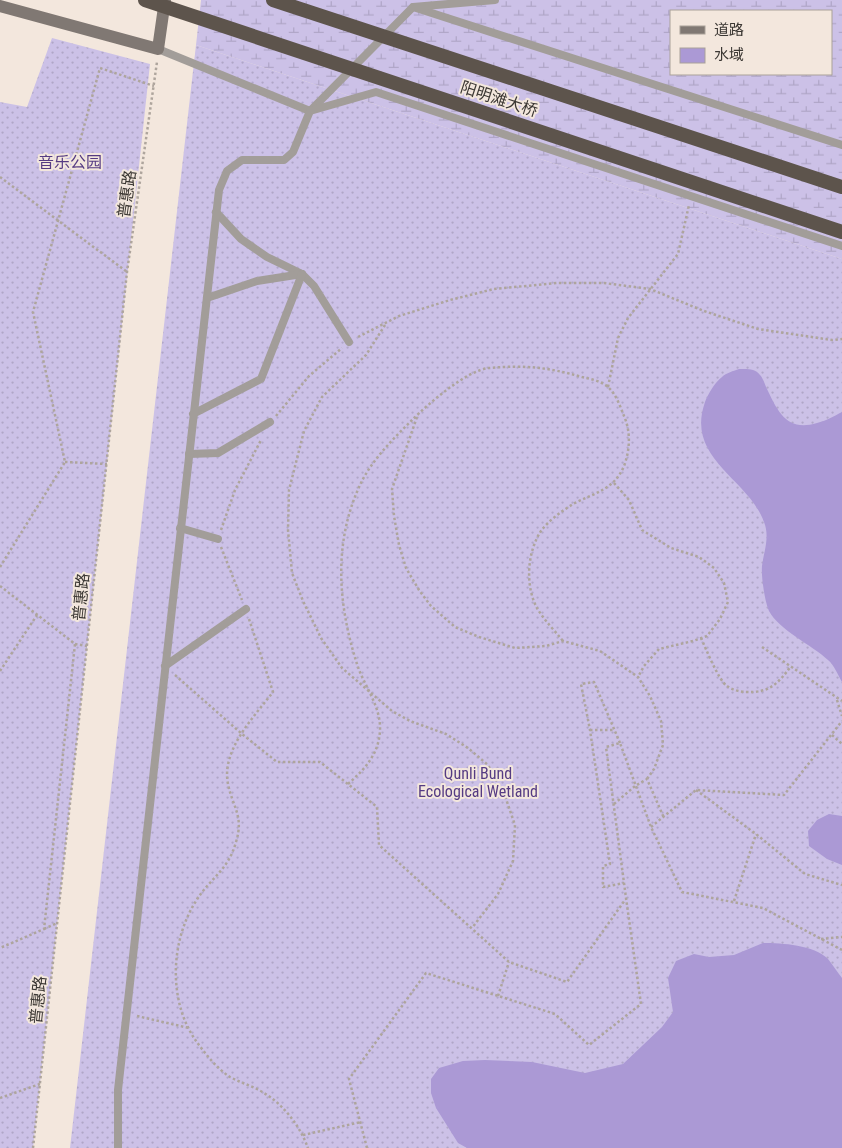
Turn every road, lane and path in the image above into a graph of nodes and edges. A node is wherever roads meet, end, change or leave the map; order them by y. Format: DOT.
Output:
graph roads {
  1 [pos="145,0"];
  2 [pos="165,0"];
  3 [pos="273,0"];
  4 [pos="495,0"];
  5 [pos="0,6"];
  6 [pos="413,7"];
  7 [pos="158,49"];
  8 [pos="154,86"];
  9 [pos="310,111"];
  10 [pos="842,145"];
  11 [pos="0,177"];
  12 [pos="842,187"];
  13 [pos="691,196"];
  14 [pos="216,212"];
  15 [pos="58,221"];
  16 [pos="842,232"];
  17 [pos="842,246"];
  18 [pos="128,272"];
  19 [pos="302,274"];
  20 [pos="650,289"];
  21 [pos="206,298"];
  22 [pos="386,323"];
  23 [pos="842,339"];
  24 [pos="350,342"];
  25 [pos="608,387"];
  26 [pos="193,414"];
  27 [pos="417,415"];
  28 [pos="270,422"];
  29 [pos="189,454"];
  30 [pos="65,462"];
  31 [pos="107,464"];
  32 [pos="614,483"];
  33 [pos="180,528"];
  34 [pos="218,539"];
  35 [pos="0,567"];
  36 [pos="0,586"];
  37 [pos="246,609"];
  38 [pos="37,615"];
  39 [pos="701,638"];
  40 [pos="563,641"];
  41 [pos="75,644"];
  42 [pos="87,646"];
  43 [pos="762,647"];
  44 [pos="165,666"];
  45 [pos="791,666"];
  46 [pos="0,671"];
  47 [pos="638,677"];
  48 [pos="370,692"];
  49 [pos="837,698"];
  50 [pos="842,701"];
  51 [pos="842,716"];
  52 [pos="842,720"];
  53 [pos="590,730"];
  54 [pos="614,730"];
  55 [pos="242,734"];
  56 [pos="831,735"];
  57 [pos="620,743"];
  58 [pos="842,744"];
  59 [pos="647,779"];
  60 [pos="348,784"];
  61 [pos="635,786"];
  62 [pos="696,790"];
  63 [pos="614,804"];
  64 [pos="664,818"];
  65 [pos="651,827"];
  66 [pos="756,834"];
  67 [pos="624,883"];
  68 [pos="842,885"];
  69 [pos="626,898"];
  70 [pos="734,901"];
  71 [pos="57,923"];
  72 [pos="472,928"];
  73 [pos="44,929"];
  74 [pos="842,937"];
  75 [pos="821,939"];
  76 [pos="0,948"];
  77 [pos="842,950"];
  78 [pos="510,962"];
  79 [pos="498,996"];
  80 [pos="126,1014"];
  81 [pos="189,1028"];
  82 [pos="40,1084"];
  83 [pos="0,1098"];
  84 [pos="361,1122"];
  85 [pos="303,1135"];
  86 [pos="33,1148"];
  87 [pos="118,1148"];
  88 [pos="308,1148"];
  89 [pos="367,1148"];
  1 -- 16 [label="highway, 阳明滩大桥, bridge"];
  2 -- 7 [label="main road"];
  3 -- 12 [label="highway, 阳明滩大桥, bridge"];
  4 -- 6 [label="lane"];
  5 -- 7 [label="main road"];
  6 -- 9 [label="lane"];
  6 -- 10 [label="lane"];
  7 -- 8 [label="path, 普惠路"];
  7 -- 9 [label="lane"];
  8 -- 15 [label="path"];
  8 -- 18 [label="path, 普惠路"];
  9 -- 13 [label="lane"];
  9 -- 14 [label="lane"];
  11 -- 15 [label="path"];
  13 -- 17 [label="lane"];
  13 -- 20 [label="path"];
  14 -- 19 [label="lane"];
  14 -- 21 [label="lane"];
  15 -- 18 [label="path"];
  15 -- 30 [label="path"];
  18 -- 31 [label="path, 普惠路"];
  19 -- 21 [label="lane"];
  19 -- 24 [label="lane"];
  19 -- 26 [label="lane"];
  20 -- 22 [label="path"];
  20 -- 23 [label="path"];
  20 -- 25 [label="path"];
  21 -- 26 [label="lane"];
  22 -- 24 [label="path"];
  22 -- 48 [label="path"];
  24 -- 28 [label="path"];
  25 -- 27 [label="path"];
  25 -- 32 [label="path"];
  26 -- 29 [label="lane"];
  27 -- 40 [label="path"];
  27 -- 48 [label="path"];
  28 -- 29 [label="lane"];
  28 -- 34 [label="path"];
  29 -- 33 [label="lane"];
  30 -- 31 [label="path"];
  30 -- 35 [label="path"];
  31 -- 42 [label="path, 普惠路"];
  32 -- 39 [label="path"];
  32 -- 40 [label="path"];
  33 -- 34 [label="lane"];
  33 -- 44 [label="lane"];
  34 -- 37 [label="path"];
  36 -- 38 [label="path"];
  37 -- 44 [label="lane"];
  37 -- 55 [label="path"];
  38 -- 41 [label="path"];
  38 -- 46 [label="path"];
  39 -- 45 [label="path"];
  39 -- 47 [label="path"];
  40 -- 47 [label="path"];
  41 -- 42 [label="path"];
  41 -- 73 [label="path"];
  42 -- 71 [label="path, 普惠路"];
  43 -- 45 [label="path"];
  44 -- 55 [label="path"];
  44 -- 80 [label="lane"];
  45 -- 49 [label="path"];
  47 -- 59 [label="path"];
  48 -- 60 [label="path"];
  48 -- 72 [label="path"];
  49 -- 50 [label="path"];
  49 -- 51 [label="path"];
  52 -- 56 [label="path"];
  53 -- 54 [label="path"];
  53 -- 54 [label="path"];
  53 -- 67 [label="path"];
  54 -- 57 [label="path"];
  55 -- 60 [label="path"];
  55 -- 81 [label="path"];
  56 -- 58 [label="path"];
  56 -- 62 [label="path"];
  57 -- 61 [label="path"];
  57 -- 63 [label="path"];
  59 -- 61 [label="path"];
  59 -- 64 [label="path"];
  60 -- 72 [label="path"];
  61 -- 63 [label="path"];
  61 -- 65 [label="path"];
  62 -- 64 [label="path"];
  62 -- 66 [label="path"];
  63 -- 67 [label="path"];
  64 -- 65 [label="path"];
  65 -- 70 [label="path"];
  66 -- 68 [label="path"];
  66 -- 70 [label="path"];
  67 -- 69 [label="path"];
  69 -- 78 [label="path"];
  69 -- 79 [label="path"];
  70 -- 75 [label="path"];
  71 -- 73 [label="path"];
  71 -- 82 [label="path, 普惠路"];
  72 -- 78 [label="path"];
  73 -- 76 [label="path"];
  74 -- 75 [label="path"];
  75 -- 77 [label="path"];
  78 -- 79 [label="path"];
  79 -- 84 [label="path"];
  80 -- 81 [label="path"];
  80 -- 87 [label="lane"];
  81 -- 85 [label="path"];
  82 -- 83 [label="path"];
  82 -- 86 [label="path, 普惠路"];
  84 -- 85 [label="path"];
  84 -- 89 [label="path"];
  85 -- 88 [label="path"];
}
